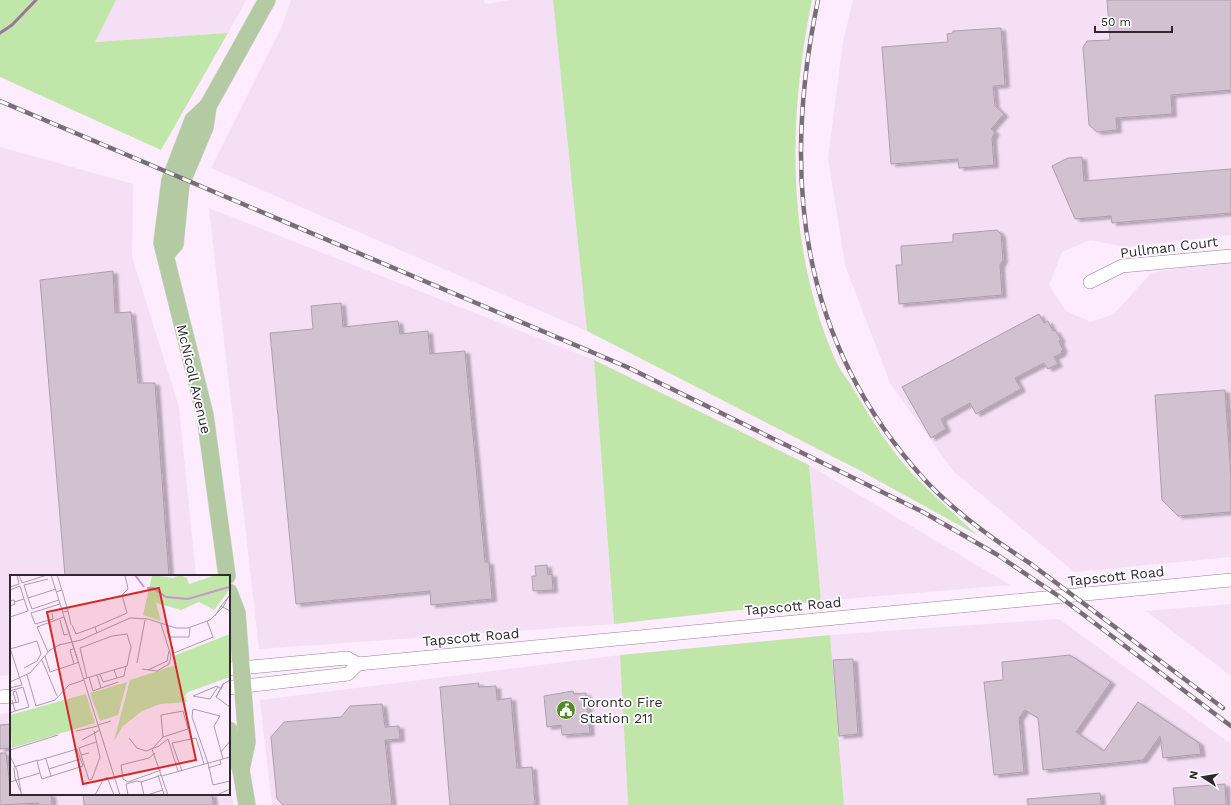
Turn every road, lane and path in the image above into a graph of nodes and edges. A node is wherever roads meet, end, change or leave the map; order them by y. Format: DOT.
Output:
graph roads {
  1 [pos="267,0"];
  2 [pos="1231,256"];
  3 [pos="1090,282"];
  4 [pos="227,575"];
  5 [pos="1231,580"];
  6 [pos="230,598"];
  7 [pos="358,664"];
  8 [pos="234,668"];
  9 [pos="235,688"];
  10 [pos="10,696"];
  11 [pos="0,697"];
  12 [pos="230,737"];
  13 [pos="241,770"];
  14 [pos="248,805"];
  1 -- 4 [label="main road, McNicoll Avenue"];
  2 -- 3 [label="street, Pullman Court"];
  5 -- 7 [label="street, Tapscott Road"];
  6 -- 8 [label="main road"];
  7 -- 8 [label="street, Tapscott Road"];
  7 -- 9 [label="street, Tapscott Road"];
  8 -- 9 [label="main road"];
  9 -- 13 [label="main road"];
  10 -- 11 [label="street"];
  12 -- 13 [label="main road"];
  13 -- 14 [label="main road"];
}
